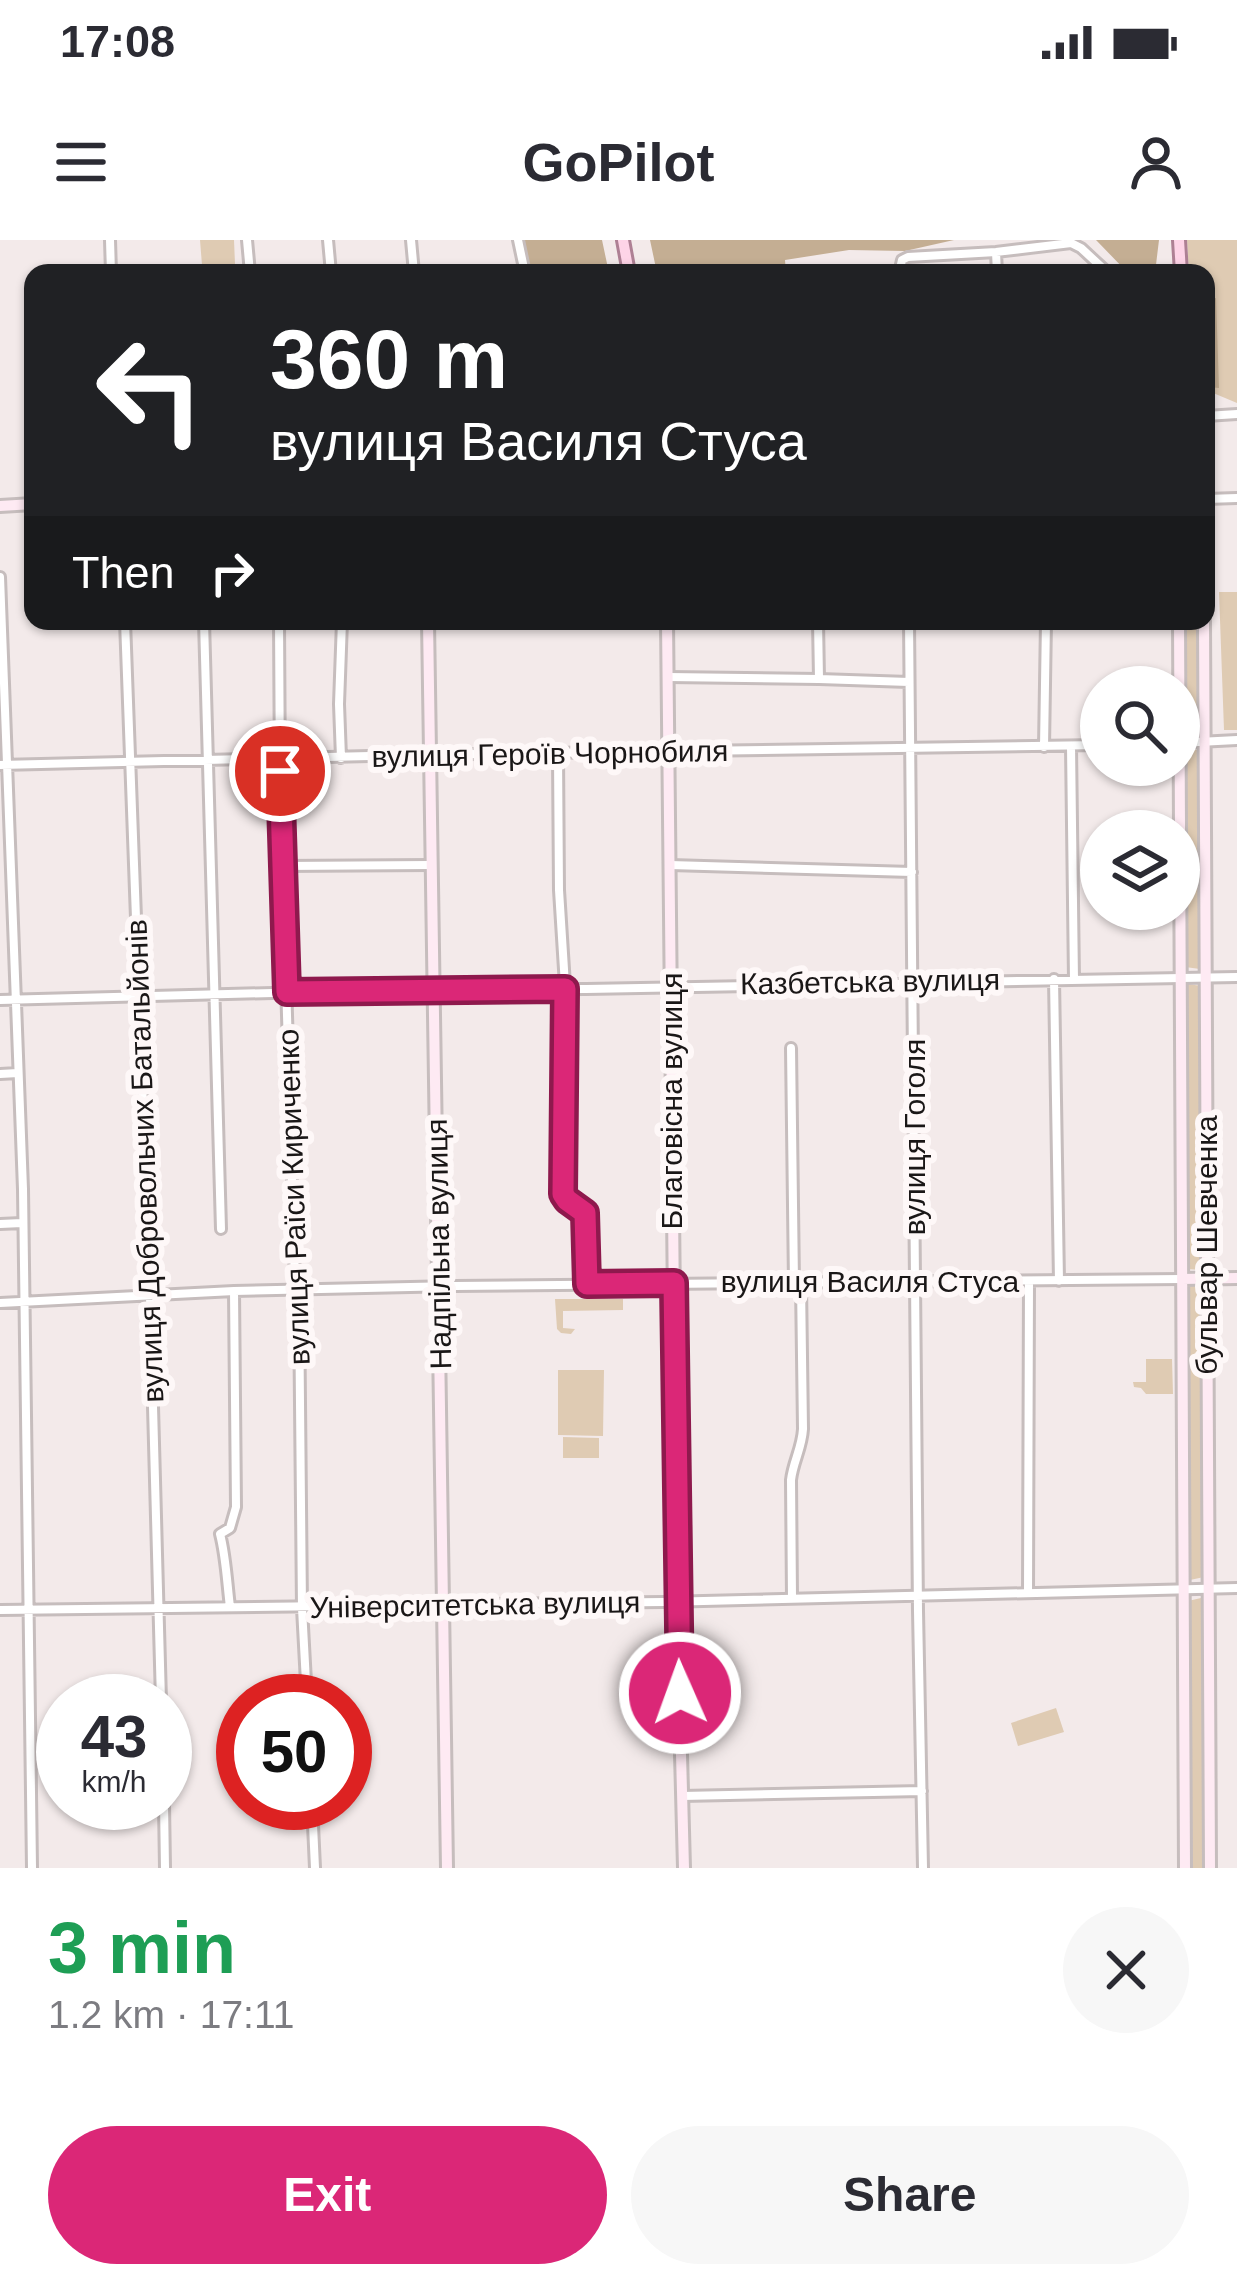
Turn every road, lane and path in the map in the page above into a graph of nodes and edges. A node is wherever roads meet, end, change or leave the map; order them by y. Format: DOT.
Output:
graph roads {
  1 [pos="996,252"];
  2 [pos="901,264"];
  3 [pos="997,264"];
  4 [pos="1098,264"];
  5 [pos="0,577"];
  6 [pos="125,630"];
  7 [pos="204,630"];
  8 [pos="279,630"];
  9 [pos="343,630"];
  10 [pos="428,630"];
  11 [pos="667,630"];
  12 [pos="818,630"];
  13 [pos="909,630"];
  14 [pos="1046,630"];
  15 [pos="1179,630"];
  16 [pos="1204,630"];
  17 [pos="1179,666"];
  18 [pos="668,677"];
  19 [pos="819,680"];
  20 [pos="909,682"];
  21 [pos="1237,740"];
  22 [pos="1200,741"];
  23 [pos="1205,741"];
  24 [pos="1071,746"];
  25 [pos="1080,746"];
  26 [pos="1044,747"];
  27 [pos="910,749"];
  28 [pos="668,753"];
  29 [pos="558,755"];
  30 [pos="430,756"];
  31 [pos="341,758"];
  32 [pos="207,759"];
  33 [pos="280,759"];
  34 [pos="131,762"];
  35 [pos="3,765"];
  36 [pos="1179,786"];
  37 [pos="431,865"];
  38 [pos="670,865"];
  39 [pos="282,866"];
  40 [pos="912,872"];
  41 [pos="1237,976"];
  42 [pos="1181,977"];
  43 [pos="1206,977"];
  44 [pos="1054,980"];
  45 [pos="1074,980"];
  46 [pos="914,981"];
  47 [pos="672,986"];
  48 [pos="435,989"];
  49 [pos="565,989"];
  50 [pos="287,992"];
  51 [pos="214,993"];
  52 [pos="139,995"];
  53 [pos="16,999"];
  54 [pos="0,1000"];
  55 [pos="791,1048"];
  56 [pos="18,1073"];
  57 [pos="0,1074"];
  58 [pos="23,1223"];
  59 [pos="0,1224"];
  60 [pos="221,1229"];
  61 [pos="1208,1278"];
  62 [pos="1237,1278"];
  63 [pos="1182,1279"];
  64 [pos="1059,1281"];
  65 [pos="1029,1282"];
  66 [pos="674,1283"];
  67 [pos="916,1283"];
  68 [pos="587,1284"];
  69 [pos="797,1284"];
  70 [pos="440,1286"];
  71 [pos="297,1290"];
  72 [pos="234,1291"];
  73 [pos="150,1296"];
  74 [pos="22,1302"];
  75 [pos="0,1303"];
  76 [pos="1210,1588"];
  77 [pos="1237,1588"];
  78 [pos="1184,1589"];
  79 [pos="1028,1593"];
  80 [pos="918,1595"];
  81 [pos="792,1598"];
  82 [pos="676,1601"];
  83 [pos="444,1605"];
  84 [pos="230,1607"];
  85 [pos="160,1608"];
  86 [pos="302,1608"];
  87 [pos="0,1610"];
  88 [pos="29,1610"];
  89 [pos="161,1674"];
  90 [pos="306,1674"];
  91 [pos="922,1791"];
  92 [pos="682,1796"];
  93 [pos="164,1830"];
  94 [pos="313,1830"];
  95 [pos="32,1868"];
  96 [pos="165,1868"];
  97 [pos="315,1868"];
  98 [pos="447,1868"];
  99 [pos="685,1868"];
  100 [pos="923,1868"];
  101 [pos="1185,1868"];
  102 [pos="1210,1868"];
  1 -- 2 [label="street"];
  1 -- 3 [label="street"];
  1 -- 4 [label="street"];
  5 -- 35 [label="street"];
  6 -- 34 [label="street, вулиця Добровольчих Батальйонів"];
  7 -- 32 [label="street"];
  8 -- 33 [label="street, вулиця Раїси Кириченко"];
  9 -- 31 [label="street"];
  10 -- 30 [label="main road, Надпільна вулиця"];
  11 -- 18 [label="main road, Благовісна вулиця"];
  12 -- 19 [label="street"];
  13 -- 20 [label="street, вулиця Гоголя"];
  14 -- 26 [label="street"];
  15 -- 17 [label="main road, бульвар Шевченка"];
  16 -- 23 [label="main road, бульвар Шевченка"];
  18 -- 19 [label="street"];
  18 -- 28 [label="main road, Благовісна вулиця"];
  19 -- 20 [label="street"];
  20 -- 27 [label="street, вулиця Гоголя"];
  21 -- 23 [label="street"];
  22 -- 23 [label="street"];
  23 -- 43 [label="main road, бульвар Шевченка"];
  24 -- 25 [label="street, вулиця Героїв Чорнобиля"];
  24 -- 26 [label="street, вулиця Героїв Чорнобиля"];
  24 -- 45 [label="street"];
  26 -- 27 [label="street, вулиця Героїв Чорнобиля"];
  27 -- 28 [label="street, вулиця Героїв Чорнобиля"];
  27 -- 40 [label="street, вулиця Гоголя"];
  28 -- 29 [label="street, вулиця Героїв Чорнобиля"];
  28 -- 38 [label="main road, Благовісна вулиця"];
  29 -- 30 [label="street, вулиця Героїв Чорнобиля"];
  29 -- 49 [label="street"];
  30 -- 31 [label="street, вулиця Героїв Чорнобиля"];
  30 -- 37 [label="main road, Надпільна вулиця"];
  31 -- 33 [label="street, вулиця Героїв Чорнобиля"];
  32 -- 33 [label="street, вулиця Героїв Чорнобиля"];
  32 -- 34 [label="street, вулиця Героїв Чорнобиля"];
  32 -- 51 [label="street"];
  33 -- 39 [label="street, вулиця Раїси Кириченко"];
  34 -- 35 [label="street, вулиця Героїв Чорнобиля"];
  34 -- 52 [label="street, вулиця Добровольчих Батальйонів"];
  35 -- 53 [label="street"];
  36 -- 42 [label="main road, бульвар Шевченка"];
  37 -- 39 [label="street"];
  37 -- 48 [label="main road, Надпільна вулиця"];
  38 -- 40 [label="street"];
  38 -- 47 [label="main road, Благовісна вулиця"];
  39 -- 50 [label="street, вулиця Раїси Кириченко"];
  40 -- 46 [label="street, вулиця Гоголя"];
  41 -- 43 [label="street, Казбетська вулиця"];
  42 -- 43 [label="street, Казбетська вулиця"];
  42 -- 45 [label="street, Казбетська вулиця"];
  42 -- 63 [label="main road, бульвар Шевченка"];
  43 -- 61 [label="main road, бульвар Шевченка"];
  44 -- 45 [label="street, Казбетська вулиця"];
  44 -- 46 [label="street, Казбетська вулиця"];
  44 -- 64 [label="street"];
  46 -- 47 [label="street, Казбетська вулиця"];
  46 -- 67 [label="street, вулиця Гоголя"];
  47 -- 49 [label="street, Казбетська вулиця"];
  47 -- 66 [label="main road, Благовісна вулиця"];
  48 -- 49 [label="street, Казбетська вулиця"];
  48 -- 50 [label="street, Казбетська вулиця"];
  48 -- 70 [label="main road, Надпільна вулиця"];
  49 -- 68 [label="street"];
  50 -- 51 [label="street, Казбетська вулиця"];
  50 -- 71 [label="street, вулиця Раїси Кириченко"];
  51 -- 52 [label="street, Казбетська вулиця"];
  51 -- 60 [label="street"];
  52 -- 53 [label="street, Казбетська вулиця"];
  52 -- 73 [label="street, вулиця Добровольчих Батальйонів"];
  53 -- 54 [label="street, Казбетська вулиця"];
  53 -- 56 [label="street"];
  55 -- 69 [label="street"];
  56 -- 57 [label="street"];
  56 -- 58 [label="street"];
  58 -- 59 [label="street"];
  58 -- 74 [label="street"];
  61 -- 62 [label="main road, вулиця Василя Стуса"];
  61 -- 63 [label="main road, вулиця Василя Стуса"];
  61 -- 76 [label="main road, бульвар Шевченка"];
  63 -- 64 [label="street, вулиця Василя Стуса"];
  63 -- 78 [label="main road, бульвар Шевченка"];
  64 -- 65 [label="street, вулиця Василя Стуса"];
  65 -- 67 [label="street, вулиця Василя Стуса"];
  65 -- 79 [label="street"];
  66 -- 68 [label="street, вулиця Василя Стуса"];
  66 -- 69 [label="street, вулиця Василя Стуса"];
  66 -- 82 [label="main road, Благовісна вулиця"];
  67 -- 69 [label="street, вулиця Василя Стуса"];
  67 -- 80 [label="street, вулиця Гоголя"];
  68 -- 70 [label="street, вулиця Василя Стуса"];
  69 -- 81 [label="street"];
  70 -- 71 [label="street, вулиця Василя Стуса"];
  70 -- 83 [label="main road, Надпільна вулиця"];
  71 -- 72 [label="street, вулиця Василя Стуса"];
  71 -- 86 [label="street, вулиця Раїси Кириченко"];
  72 -- 73 [label="street, вулиця Василя Стуса"];
  72 -- 84 [label="street"];
  73 -- 74 [label="street, вулиця Василя Стуса"];
  73 -- 85 [label="street, вулиця Добровольчих Батальйонів"];
  74 -- 75 [label="street, вулиця Василя Стуса"];
  74 -- 88 [label="street"];
  76 -- 77 [label="street, Університетська вулиця"];
  76 -- 78 [label="street, Університетська вулиця"];
  76 -- 102 [label="main road, бульвар Шевченка"];
  78 -- 79 [label="street, Університетська вулиця"];
  78 -- 101 [label="main road, бульвар Шевченка"];
  79 -- 80 [label="street, Університетська вулиця"];
  80 -- 81 [label="street, Університетська вулиця"];
  80 -- 91 [label="street, вулиця Гоголя"];
  81 -- 82 [label="street, Університетська вулиця"];
  82 -- 83 [label="street, Університетська вулиця"];
  82 -- 92 [label="main road, Благовісна вулиця"];
  83 -- 86 [label="street, Університетська вулиця"];
  83 -- 98 [label="main road, Надпільна вулиця"];
  84 -- 85 [label="street, Університетська вулиця"];
  84 -- 86 [label="street, Університетська вулиця"];
  85 -- 88 [label="street, Університетська вулиця"];
  85 -- 89 [label="street, вулиця Добровольчих Батальйонів"];
  86 -- 90 [label="street, вулиця Раїси Кириченко"];
  87 -- 88 [label="street, Університетська вулиця"];
  88 -- 95 [label="street"];
  91 -- 92 [label="street"];
  91 -- 100 [label="street, вулиця Гоголя"];
  92 -- 99 [label="main road, Благовісна вулиця"];
  93 -- 96 [label="street"];
  94 -- 97 [label="street"];
}
